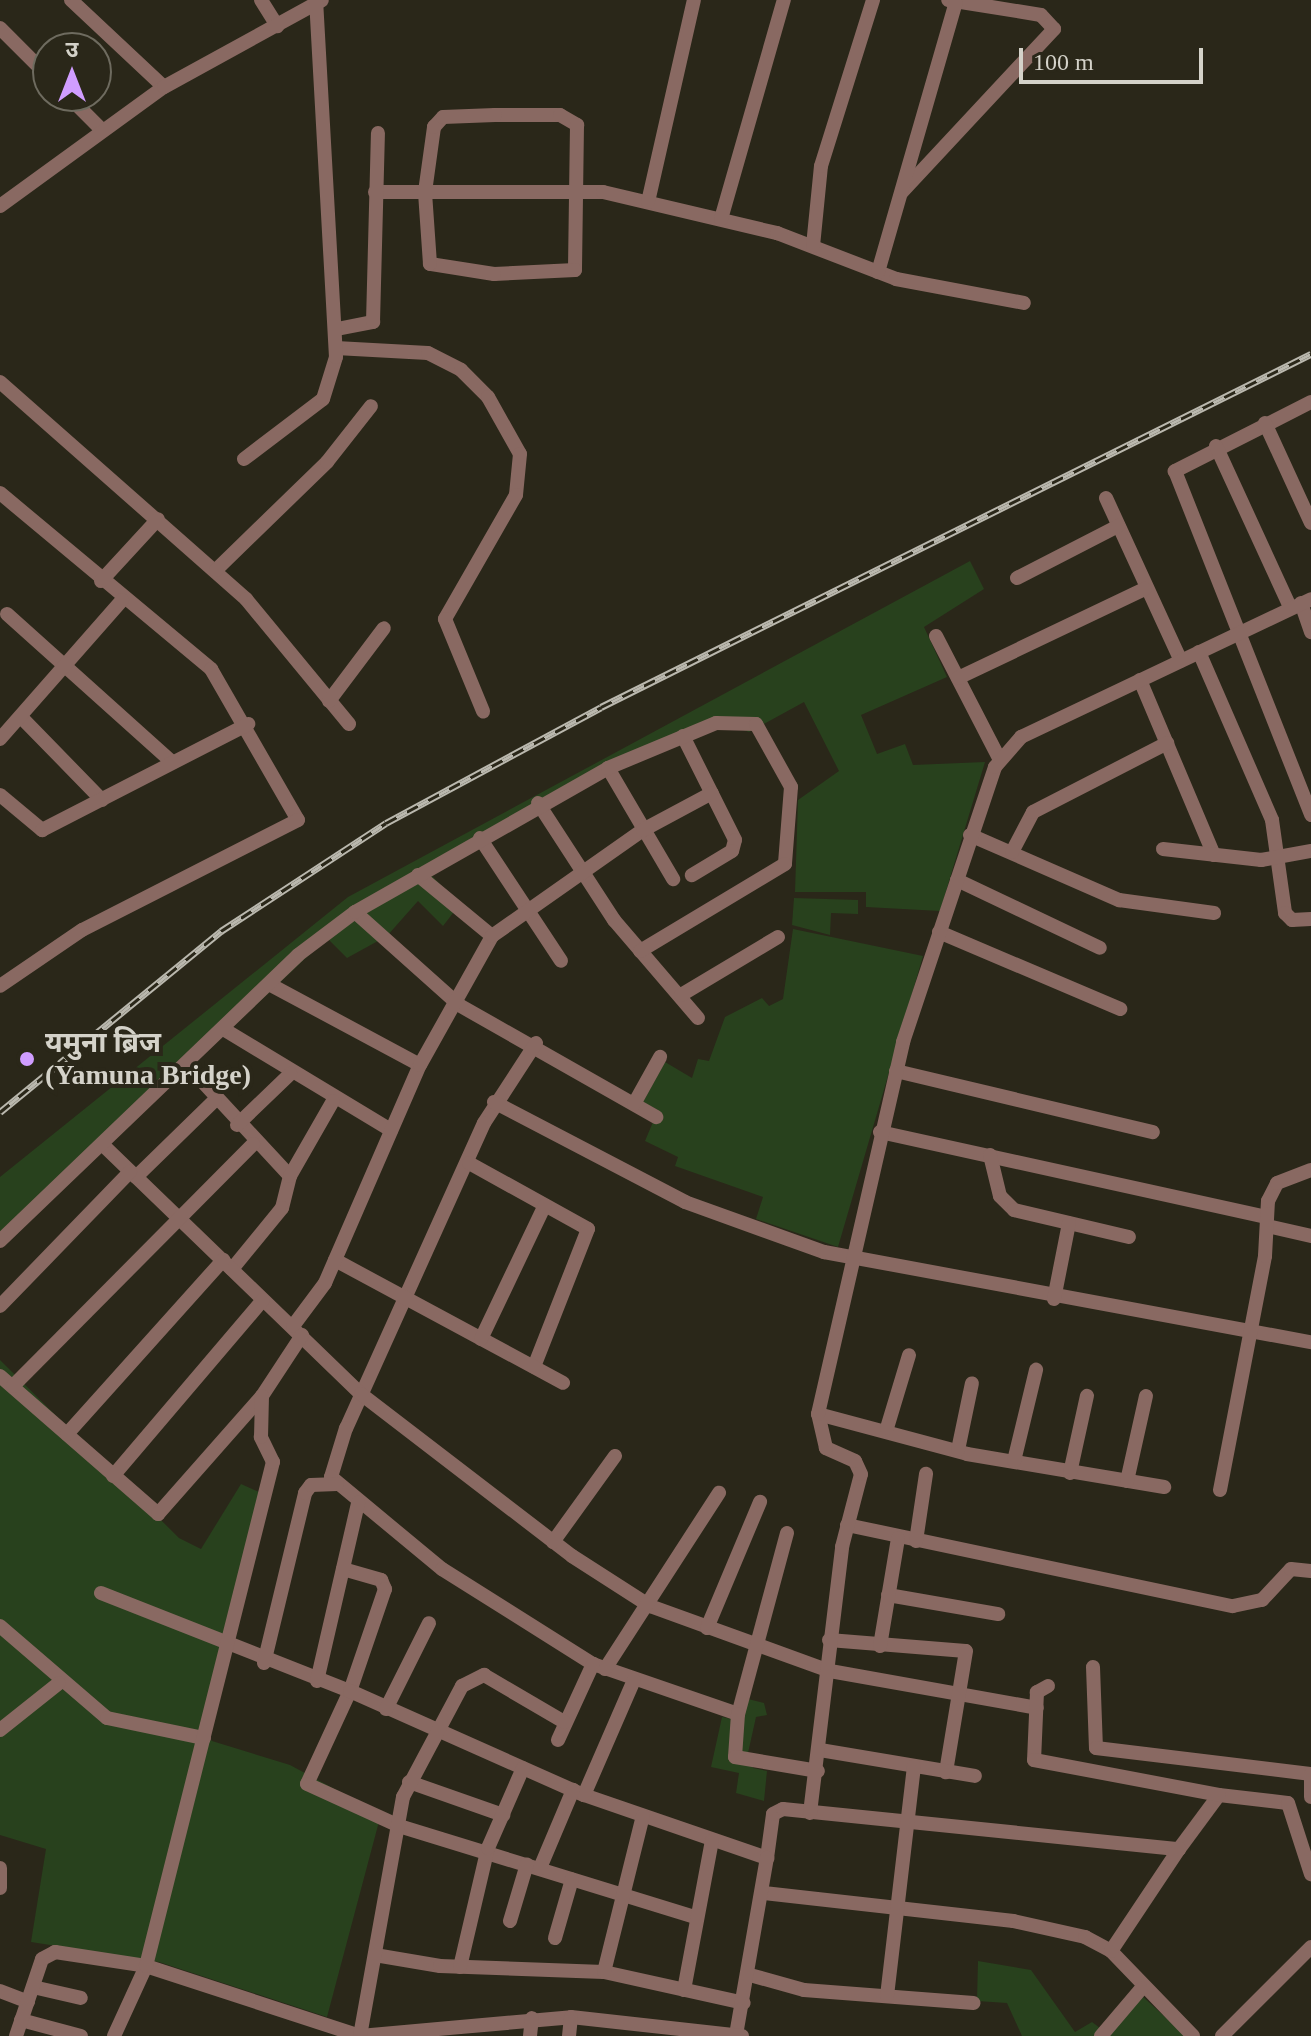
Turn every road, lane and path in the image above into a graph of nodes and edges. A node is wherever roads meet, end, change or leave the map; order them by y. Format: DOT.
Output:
graph roads {
  1 [pos="71,0"];
  2 [pos="261,0"];
  3 [pos="694,0"];
  4 [pos="784,0"];
  5 [pos="873,0"];
  6 [pos="952,1"];
  7 [pos="319,2"];
  8 [pos="277,26"];
  9 [pos="0,28"];
  10 [pos="32,60"];
  11 [pos="164,87"];
  12 [pos="84,112"];
  13 [pos="102,130"];
  14 [pos="378,133"];
  15 [pos="582,191"];
  16 [pos="375,192"];
  17 [pos="425,192"];
  18 [pos="902,192"];
  19 [pos="648,202"];
  20 [pos="0,206"];
  21 [pos="721,219"];
  22 [pos="813,246"];
  23 [pos="878,272"];
  24 [pos="1024,303"];
  25 [pos="337,329"];
  26 [pos="336,348"];
  27 [pos="0,382"];
  28 [pos="1311,402"];
  29 [pos="371,406"];
  30 [pos="1265,423"];
  31 [pos="1216,446"];
  32 [pos="244,459"];
  33 [pos="0,493"];
  34 [pos="1106,498"];
  35 [pos="158,519"];
  36 [pos="1311,523"];
  37 [pos="1118,526"];
  38 [pos="216,570"];
  39 [pos="1017,578"];
  40 [pos="101,581"];
  41 [pos="1145,589"];
  42 [pos="122,600"];
  43 [pos="1300,603"];
  44 [pos="7,614"];
  45 [pos="384,628"];
  46 [pos="1239,632"];
  47 [pos="1311,632"];
  48 [pos="936,636"];
  49 [pos="1199,652"];
  50 [pos="65,660"];
  51 [pos="1181,661"];
  52 [pos="958,678"];
  53 [pos="1140,680"];
  54 [pos="329,701"];
  55 [pos="483,711"];
  56 [pos="21,717"];
  57 [pos="248,724"];
  58 [pos="349,724"];
  59 [pos="683,736"];
  60 [pos="1,737"];
  61 [pos="1167,743"];
  62 [pos="999,758"];
  63 [pos="171,761"];
  64 [pos="608,768"];
  65 [pos="712,793"];
  66 [pos="0,795"];
  67 [pos="102,800"];
  68 [pos="538,803"];
  69 [pos="1311,815"];
  70 [pos="643,830"];
  71 [pos="970,835"];
  72 [pos="480,838"];
  73 [pos="1163,849"];
  74 [pos="1311,851"];
  75 [pos="1012,852"];
  76 [pos="1214,855"];
  77 [pos="1281,858"];
  78 [pos="581,870"];
  79 [pos="418,875"];
  80 [pos="692,875"];
  81 [pos="673,879"];
  82 [pos="957,880"];
  83 [pos="525,907"];
  84 [pos="355,912"];
  85 [pos="1214,913"];
  86 [pos="1311,919"];
  87 [pos="939,932"];
  88 [pos="492,936"];
  89 [pos="778,937"];
  90 [pos="1100,948"];
  91 [pos="640,951"];
  92 [pos="561,961"];
  93 [pos="269,984"];
  94 [pos="0,986"];
  95 [pos="681,995"];
  96 [pos="459,1005"];
  97 [pos="1120,1009"];
  98 [pos="698,1018"];
  99 [pos="225,1030"];
  100 [pos="536,1043"];
  101 [pos="660,1057"];
  102 [pos="420,1065"];
  103 [pos="188,1066"];
  104 [pos="896,1071"];
  105 [pos="290,1074"];
  106 [pos="215,1100"];
  107 [pos="333,1101"];
  108 [pos="494,1102"];
  109 [pos="634,1104"];
  110 [pos="656,1117"];
  111 [pos="237,1125"];
  112 [pos="391,1130"];
  113 [pos="880,1132"];
  114 [pos="1153,1132"];
  115 [pos="253,1144"];
  116 [pos="103,1145"];
  117 [pos="990,1155"];
  118 [pos="469,1163"];
  119 [pos="1311,1170"];
  120 [pos="133,1175"];
  121 [pos="290,1176"];
  122 [pos="545,1205"];
  123 [pos="181,1219"];
  124 [pos="1267,1222"];
  125 [pos="1069,1223"];
  126 [pos="1311,1236"];
  127 [pos="1129,1237"];
  128 [pos="0,1241"];
  129 [pos="335,1260"];
  130 [pos="855,1260"];
  131 [pos="227,1265"];
  132 [pos="1054,1299"];
  133 [pos="263,1300"];
  134 [pos="407,1301"];
  135 [pos="0,1306"];
  136 [pos="1252,1326"];
  137 [pos="297,1330"];
  138 [pos="481,1339"];
  139 [pos="1311,1342"];
  140 [pos="909,1355"];
  141 [pos="534,1367"];
  142 [pos="1036,1370"];
  143 [pos="0,1376"];
  144 [pos="563,1383"];
  145 [pos="972,1383"];
  146 [pos="13,1386"];
  147 [pos="361,1394"];
  148 [pos="262,1396"];
  149 [pos="1087,1396"];
  150 [pos="1146,1396"];
  151 [pos="818,1414"];
  152 [pos="887,1428"];
  153 [pos="67,1434"];
  154 [pos="958,1450"];
  155 [pos="615,1456"];
  156 [pos="1014,1461"];
  157 [pos="1070,1473"];
  158 [pos="926,1474"];
  159 [pos="113,1476"];
  160 [pos="1127,1481"];
  161 [pos="337,1484"];
  162 [pos="1164,1487"];
  163 [pos="1220,1490"];
  164 [pos="719,1493"];
  165 [pos="760,1502"];
  166 [pos="358,1503"];
  167 [pos="847,1525"];
  168 [pos="787,1533"];
  169 [pos="898,1538"];
  170 [pos="916,1541"];
  171 [pos="553,1542"];
  172 [pos="343,1569"];
  173 [pos="1311,1571"];
  174 [pos="101,1593"];
  175 [pos="888,1595"];
  176 [pos="650,1606"];
  177 [pos="998,1614"];
  178 [pos="429,1623"];
  179 [pos="0,1626"];
  180 [pos="707,1628"];
  181 [pos="829,1640"];
  182 [pos="880,1646"];
  183 [pos="759,1647"];
  184 [pos="226,1648"];
  185 [pos="264,1663"];
  186 [pos="599,1667"];
  187 [pos="1093,1667"];
  188 [pos="830,1671"];
  189 [pos="634,1680"];
  190 [pos="317,1681"];
  191 [pos="59,1683"];
  192 [pos="1048,1686"];
  193 [pos="350,1691"];
  194 [pos="957,1693"];
  195 [pos="1037,1708"];
  196 [pos="386,1709"];
  197 [pos="738,1714"];
  198 [pos="564,1722"];
  199 [pos="0,1730"];
  200 [pos="441,1731"];
  201 [pos="204,1738"];
  202 [pos="558,1740"];
  203 [pos="820,1750"];
  204 [pos="914,1767"];
  205 [pos="523,1768"];
  206 [pos="818,1771"];
  207 [pos="946,1772"];
  208 [pos="1311,1774"];
  209 [pos="975,1776"];
  210 [pos="409,1782"];
  211 [pos="578,1792"];
  212 [pos="1219,1795"];
  213 [pos="1311,1799"];
  214 [pos="1290,1805"];
  215 [pos="810,1813"];
  216 [pos="503,1815"];
  217 [pos="643,1816"];
  218 [pos="909,1825"];
  219 [pos="399,1826"];
  220 [pos="712,1841"];
  221 [pos="488,1848"];
  222 [pos="1179,1849"];
  223 [pos="767,1858"];
  224 [pos="534,1866"];
  225 [pos="0,1868"];
  226 [pos="1311,1874"];
  227 [pos="572,1879"];
  228 [pos="0,1888"];
  229 [pos="764,1893"];
  230 [pos="623,1896"];
  231 [pos="896,1909"];
  232 [pos="694,1917"];
  233 [pos="510,1921"];
  234 [pos="555,1938"];
  235 [pos="1311,1947"];
  236 [pos="1111,1951"];
  237 [pos="375,1955"];
  238 [pos="146,1966"];
  239 [pos="460,1967"];
  240 [pos="604,1972"];
  241 [pos="750,1975"];
  242 [pos="33,1987"];
  243 [pos="1141,1989"];
  244 [pos="684,1990"];
  245 [pos="0,1991"];
  246 [pos="887,1996"];
  247 [pos="81,1998"];
  248 [pos="28,2002"];
  249 [pos="744,2003"];
  250 [pos="974,2003"];
  251 [pos="571,2017"];
  252 [pos="532,2018"];
  253 [pos="21,2020"];
  254 [pos="488,2029"];
  255 [pos="421,2033"];
  256 [pos="739,2035"];
  257 [pos="16,2036"];
  258 [pos="81,2036"];
  259 [pos="114,2036"];
  260 [pos="360,2036"];
  261 [pos="530,2036"];
  262 [pos="569,2036"];
  263 [pos="1101,2036"];
  264 [pos="1193,2036"];
  265 [pos="1222,2036"];
  1 -- 11 [label="street"];
  2 -- 8 [label="street"];
  3 -- 19 [label="street"];
  4 -- 21 [label="street"];
  5 -- 22 [label="street"];
  6 -- 18 [label="street"];
  6 -- 18 [label="street"];
  7 -- 8 [label="street"];
  7 -- 25 [label="street"];
  8 -- 11 [label="street"];
  9 -- 10 [label="street"];
  11 -- 13 [label="street"];
  12 -- 13 [label="street"];
  13 -- 20 [label="street"];
  14 -- 16 [label="street"];
  15 -- 17 [label="street"];
  15 -- 17 [label="street"];
  15 -- 17 [label="street"];
  15 -- 19 [label="street"];
  16 -- 17 [label="street"];
  16 -- 25 [label="street"];
  18 -- 23 [label="street"];
  19 -- 21 [label="street"];
  21 -- 22 [label="street"];
  22 -- 23 [label="street"];
  23 -- 24 [label="street"];
  25 -- 26 [label="street"];
  26 -- 32 [label="street"];
  26 -- 55 [label="street"];
  27 -- 35 [label="street"];
  28 -- 30 [label="street"];
  29 -- 38 [label="street"];
  30 -- 31 [label="street"];
  30 -- 36 [label="street"];
  31 -- 43 [label="street"];
  31 -- 46 [label="street"];
  33 -- 40 [label="street"];
  34 -- 37 [label="street"];
  35 -- 38 [label="street"];
  35 -- 40 [label="street"];
  37 -- 39 [label="street"];
  37 -- 41 [label="street"];
  38 -- 54 [label="street"];
  40 -- 42 [label="street"];
  41 -- 51 [label="street"];
  41 -- 52 [label="street"];
  42 -- 50 [label="street"];
  42 -- 57 [label="street"];
  43 -- 46 [label="street"];
  43 -- 47 [label="street"];
  44 -- 50 [label="street"];
  45 -- 54 [label="street"];
  46 -- 49 [label="street"];
  46 -- 69 [label="street"];
  48 -- 52 [label="street"];
  49 -- 51 [label="street"];
  49 -- 77 [label="street"];
  50 -- 56 [label="street"];
  50 -- 63 [label="street"];
  51 -- 53 [label="street"];
  52 -- 62 [label="street"];
  53 -- 61 [label="street"];
  53 -- 62 [label="street"];
  54 -- 58 [label="street"];
  56 -- 60 [label="street"];
  56 -- 67 [label="street"];
  57 -- 63 [label="street"];
  57 -- 94 [label="street"];
  59 -- 64 [label="street"];
  59 -- 65 [label="street"];
  59 -- 91 [label="street"];
  61 -- 75 [label="street"];
  61 -- 76 [label="street"];
  62 -- 71 [label="street"];
  63 -- 67 [label="street"];
  64 -- 68 [label="street"];
  64 -- 70 [label="street"];
  65 -- 70 [label="street"];
  65 -- 80 [label="street"];
  66 -- 67 [label="street"];
  68 -- 72 [label="street"];
  68 -- 78 [label="street"];
  70 -- 78 [label="street"];
  70 -- 81 [label="street"];
  71 -- 75 [label="street"];
  71 -- 82 [label="street"];
  72 -- 79 [label="street"];
  72 -- 83 [label="street"];
  73 -- 76 [label="street"];
  74 -- 77 [label="street"];
  75 -- 85 [label="street"];
  76 -- 77 [label="street"];
  77 -- 86 [label="street"];
  78 -- 83 [label="street"];
  78 -- 91 [label="street"];
  79 -- 84 [label="street"];
  79 -- 88 [label="street"];
  82 -- 87 [label="street"];
  82 -- 90 [label="street"];
  83 -- 88 [label="street"];
  83 -- 92 [label="street"];
  84 -- 93 [label="street"];
  84 -- 96 [label="street"];
  87 -- 97 [label="street"];
  87 -- 104 [label="street"];
  88 -- 96 [label="street"];
  89 -- 95 [label="street"];
  91 -- 95 [label="street"];
  93 -- 99 [label="street"];
  93 -- 102 [label="street"];
  95 -- 98 [label="street"];
  96 -- 100 [label="street"];
  96 -- 102 [label="street"];
  99 -- 103 [label="street"];
  99 -- 105 [label="street"];
  100 -- 108 [label="street"];
  100 -- 109 [label="street"];
  101 -- 109 [label="street"];
  102 -- 112 [label="street"];
  103 -- 106 [label="street"];
  103 -- 116 [label="street"];
  104 -- 113 [label="street"];
  104 -- 114 [label="street"];
  105 -- 107 [label="street"];
  105 -- 111 [label="street"];
  106 -- 111 [label="street"];
  106 -- 120 [label="street"];
  107 -- 112 [label="street"];
  107 -- 121 [label="street"];
  108 -- 118 [label="street"];
  108 -- 130 [label="street"];
  109 -- 110 [label="street"];
  111 -- 115 [label="street"];
  112 -- 129 [label="street"];
  113 -- 117 [label="street"];
  113 -- 130 [label="street"];
  115 -- 121 [label="street"];
  115 -- 123 [label="street"];
  116 -- 120 [label="street"];
  116 -- 128 [label="street"];
  117 -- 124 [label="street"];
  117 -- 125 [label="street"];
  118 -- 122 [label="street"];
  118 -- 134 [label="street"];
  119 -- 124 [label="street"];
  120 -- 123 [label="street"];
  120 -- 135 [label="street"];
  121 -- 131 [label="street"];
  122 -- 138 [label="street"];
  122 -- 141 [label="street"];
  123 -- 131 [label="street"];
  123 -- 146 [label="street"];
  124 -- 126 [label="street"];
  124 -- 136 [label="street"];
  125 -- 127 [label="street"];
  125 -- 132 [label="street"];
  129 -- 134 [label="street"];
  129 -- 137 [label="street"];
  130 -- 132 [label="street"];
  130 -- 151 [label="street"];
  131 -- 133 [label="street"];
  131 -- 153 [label="street"];
  132 -- 136 [label="street"];
  133 -- 137 [label="street"];
  133 -- 159 [label="street"];
  134 -- 138 [label="street"];
  134 -- 147 [label="street"];
  136 -- 139 [label="street"];
  136 -- 163 [label="street"];
  137 -- 147 [label="street"];
  137 -- 148 [label="street"];
  138 -- 141 [label="street"];
  140 -- 152 [label="street"];
  141 -- 144 [label="street"];
  142 -- 156 [label="street"];
  143 -- 146 [label="street"];
  145 -- 154 [label="street"];
  146 -- 153 [label="street"];
  147 -- 161 [label="street"];
  147 -- 171 [label="street"];
  148 -- 159 [label="street"];
  148 -- 184 [label="street"];
  149 -- 157 [label="street"];
  150 -- 160 [label="street"];
  151 -- 152 [label="street"];
  151 -- 167 [label="street"];
  152 -- 154 [label="street"];
  153 -- 159 [label="street"];
  154 -- 156 [label="street"];
  155 -- 171 [label="street"];
  156 -- 157 [label="street"];
  157 -- 160 [label="street"];
  158 -- 170 [label="street"];
  160 -- 162 [label="street"];
  161 -- 166 [label="street"];
  161 -- 185 [label="street"];
  164 -- 176 [label="street"];
  165 -- 180 [label="street"];
  166 -- 172 [label="street"];
  166 -- 186 [label="street"];
  167 -- 169 [label="street"];
  167 -- 181 [label="street"];
  168 -- 183 [label="street"];
  169 -- 170 [label="street"];
  169 -- 175 [label="street"];
  170 -- 173 [label="street"];
  171 -- 176 [label="street"];
  172 -- 190 [label="street"];
  172 -- 193 [label="street"];
  174 -- 184 [label="street"];
  175 -- 177 [label="street"];
  175 -- 182 [label="street"];
  176 -- 180 [label="street"];
  176 -- 186 [label="street"];
  178 -- 196 [label="street"];
  179 -- 191 [label="street"];
  180 -- 183 [label="street"];
  181 -- 182 [label="street"];
  181 -- 188 [label="street"];
  182 -- 194 [label="street"];
  183 -- 188 [label="street"];
  183 -- 197 [label="street"];
  184 -- 185 [label="street"];
  184 -- 201 [label="street"];
  185 -- 190 [label="street"];
  186 -- 189 [label="street"];
  186 -- 198 [label="street"];
  187 -- 208 [label="street"];
  188 -- 194 [label="street"];
  188 -- 203 [label="street"];
  189 -- 197 [label="street"];
  189 -- 211 [label="street"];
  190 -- 193 [label="street"];
  191 -- 199 [label="street"];
  191 -- 201 [label="street"];
  192 -- 195 [label="street"];
  193 -- 196 [label="street"];
  193 -- 219 [label="street"];
  194 -- 195 [label="street"];
  194 -- 207 [label="street"];
  195 -- 212 [label="street"];
  196 -- 200 [label="street"];
  197 -- 206 [label="street"];
  198 -- 200 [label="street"];
  198 -- 202 [label="street"];
  200 -- 205 [label="street"];
  200 -- 210 [label="street"];
  201 -- 238 [label="street"];
  203 -- 204 [label="street"];
  203 -- 206 [label="street"];
  204 -- 207 [label="street"];
  204 -- 218 [label="street"];
  205 -- 211 [label="street"];
  205 -- 216 [label="street"];
  206 -- 215 [label="street"];
  207 -- 209 [label="street"];
  208 -- 213 [label="street"];
  210 -- 216 [label="street"];
  210 -- 219 [label="street"];
  211 -- 217 [label="street"];
  211 -- 224 [label="street"];
  212 -- 214 [label="street"];
  212 -- 222 [label="street"];
  213 -- 214 [label="street"];
  214 -- 226 [label="street"];
  215 -- 218 [label="street"];
  215 -- 223 [label="street"];
  216 -- 221 [label="street"];
  217 -- 220 [label="street"];
  217 -- 230 [label="street"];
  218 -- 222 [label="street"];
  218 -- 231 [label="street"];
  219 -- 221 [label="street"];
  219 -- 237 [label="street"];
  220 -- 223 [label="street"];
  220 -- 232 [label="street"];
  221 -- 224 [label="street"];
  221 -- 239 [label="street"];
  222 -- 236 [label="street"];
  223 -- 229 [label="street"];
  224 -- 227 [label="street"];
  224 -- 233 [label="street"];
  225 -- 228 [label="street"];
  227 -- 230 [label="street"];
  227 -- 234 [label="street"];
  229 -- 231 [label="street"];
  229 -- 241 [label="street"];
  230 -- 232 [label="street"];
  230 -- 240 [label="street"];
  231 -- 236 [label="street"];
  231 -- 246 [label="street"];
  232 -- 244 [label="street"];
  235 -- 265 [label="street"];
  236 -- 243 [label="street"];
  237 -- 239 [label="street"];
  237 -- 260 [label="street"];
  238 -- 242 [label="street"];
  238 -- 259 [label="street"];
  238 -- 260 [label="street"];
  239 -- 240 [label="street"];
  240 -- 244 [label="street"];
  241 -- 246 [label="street"];
  241 -- 249 [label="street"];
  242 -- 247 [label="street"];
  242 -- 248 [label="street"];
  243 -- 263 [label="street"];
  243 -- 264 [label="street"];
  244 -- 249 [label="street"];
  245 -- 248 [label="street"];
  246 -- 250 [label="street"];
  248 -- 253 [label="street"];
  249 -- 256 [label="street"];
  251 -- 252 [label="street"];
  251 -- 256 [label="street"];
  251 -- 262 [label="street"];
  252 -- 254 [label="street"];
  252 -- 261 [label="street"];
  253 -- 257 [label="street"];
  253 -- 258 [label="street"];
  254 -- 255 [label="street"];
  255 -- 260 [label="street"];
}
